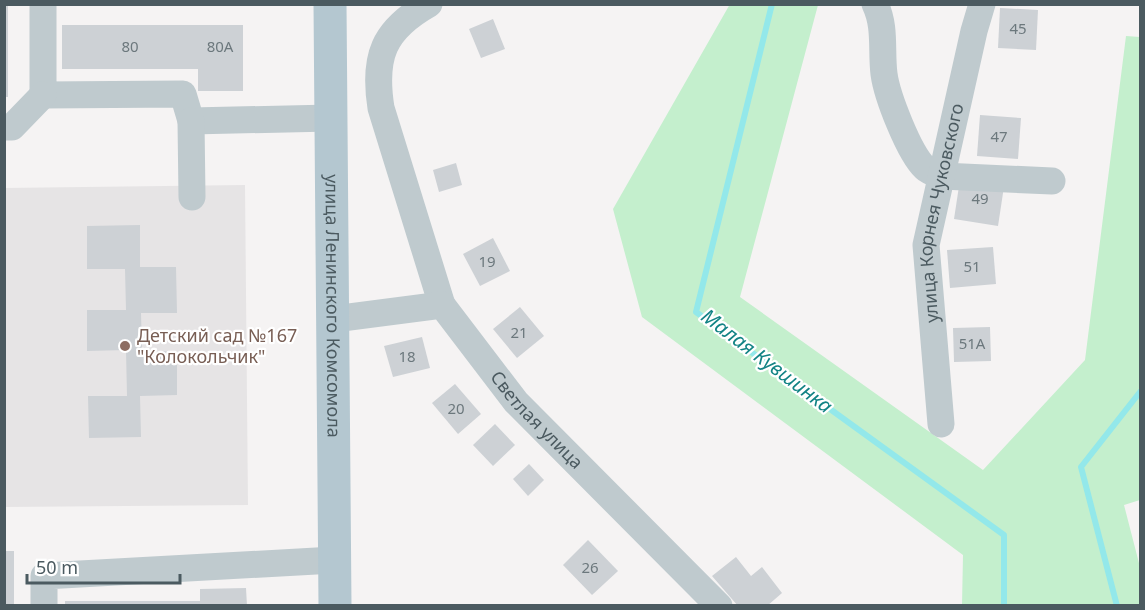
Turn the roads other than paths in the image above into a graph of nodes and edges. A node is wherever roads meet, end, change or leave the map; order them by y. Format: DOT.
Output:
graph roads {
  1 [pos="43,4"];
  2 [pos="330,4"];
  3 [pos="429,4"];
  4 [pos="874,4"];
  5 [pos="982,4"];
  6 [pos="43,95"];
  7 [pos="331,118"];
  8 [pos="191,121"];
  9 [pos="4,128"];
  10 [pos="942,176"];
  11 [pos="1052,181"];
  12 [pos="192,197"];
  13 [pos="442,304"];
  14 [pos="334,319"];
  15 [pos="941,424"];
  16 [pos="334,560"];
  17 [pos="44,606"];
  18 [pos="335,606"];
  19 [pos="719,606"];
  1 -- 6 [label="street"];
  2 -- 7 [label="main road, улица Ленинского Комсомола"];
  3 -- 13 [label="street, Светлая улица"];
  4 -- 10 [label="street"];
  5 -- 10 [label="street, улица Корнея Чуковского"];
  6 -- 8 [label="street"];
  6 -- 9 [label="street"];
  7 -- 8 [label="street"];
  7 -- 14 [label="main road, улица Ленинского Комсомола"];
  8 -- 12 [label="street"];
  10 -- 11 [label="street"];
  10 -- 15 [label="street, улица Корнея Чуковского"];
  13 -- 14 [label="street"];
  13 -- 19 [label="street, Светлая улица"];
  14 -- 16 [label="main road, улица Ленинского Комсомола"];
  16 -- 17 [label="street"];
  16 -- 18 [label="main road, улица Ленинского Комсомола"];
}
